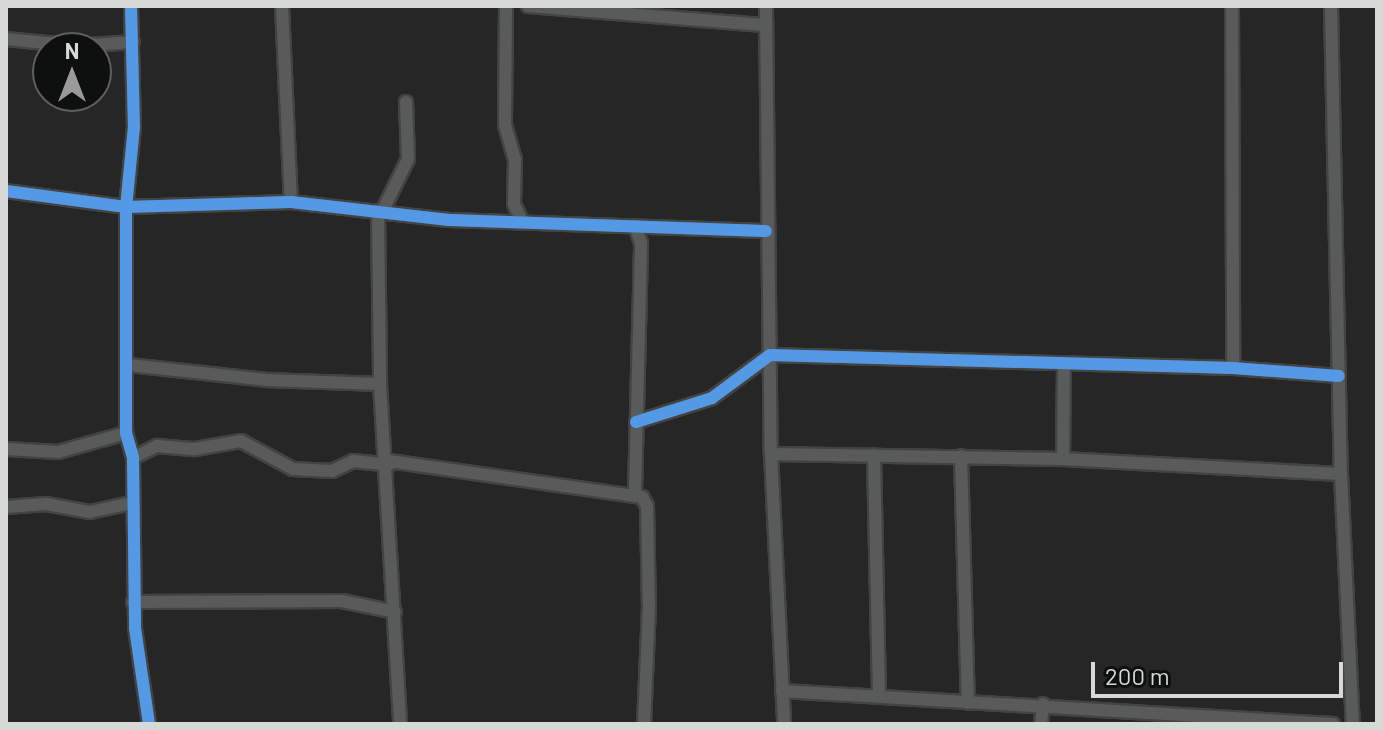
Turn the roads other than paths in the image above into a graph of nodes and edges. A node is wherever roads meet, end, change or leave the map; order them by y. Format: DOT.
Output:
graph roads {
  1 [pos="131,6"];
  2 [pos="282,6"];
  3 [pos="506,6"];
  4 [pos="528,6"];
  5 [pos="766,6"];
  6 [pos="1232,6"];
  7 [pos="1331,6"];
  8 [pos="766,25"];
  9 [pos="6,39"];
  10 [pos="133,42"];
  11 [pos="406,102"];
  12 [pos="6,191"];
  13 [pos="291,202"];
  14 [pos="126,207"];
  15 [pos="380,212"];
  16 [pos="522,221"];
  17 [pos="635,226"];
  18 [pos="766,231"];
  19 [pos="770,355"];
  20 [pos="1064,363"];
  21 [pos="129,365"];
  22 [pos="1233,368"];
  23 [pos="1339,376"];
  24 [pos="380,384"];
  25 [pos="636,422"];
  26 [pos="126,433"];
  27 [pos="6,449"];
  28 [pos="771,454"];
  29 [pos="874,455"];
  30 [pos="961,456"];
  31 [pos="133,458"];
  32 [pos="1063,459"];
  33 [pos="389,463"];
  34 [pos="1341,474"];
  35 [pos="635,493"];
  36 [pos="132,503"];
  37 [pos="6,507"];
  38 [pos="133,602"];
  39 [pos="395,612"];
  40 [pos="782,691"];
  41 [pos="879,696"];
  42 [pos="968,703"];
  43 [pos="1043,704"];
  44 [pos="149,724"];
  45 [pos="400,724"];
  46 [pos="644,724"];
  47 [pos="784,724"];
  48 [pos="1041,724"];
  49 [pos="1333,724"];
  50 [pos="1353,724"];
  1 -- 10 [label="street"];
  2 -- 13 [label="street"];
  3 -- 16 [label="street"];
  4 -- 8 [label="street"];
  5 -- 8 [label="street"];
  6 -- 22 [label="street"];
  7 -- 23 [label="street"];
  8 -- 18 [label="street"];
  9 -- 10 [label="street"];
  10 -- 14 [label="street"];
  11 -- 15 [label="street"];
  12 -- 14 [label="street"];
  13 -- 14 [label="street"];
  13 -- 15 [label="street"];
  14 -- 21 [label="street"];
  15 -- 16 [label="street"];
  15 -- 24 [label="street"];
  16 -- 17 [label="street"];
  17 -- 18 [label="street"];
  17 -- 25 [label="street"];
  18 -- 19 [label="street"];
  19 -- 20 [label="street"];
  19 -- 25 [label="street"];
  19 -- 28 [label="street"];
  20 -- 22 [label="street"];
  20 -- 32 [label="street"];
  21 -- 24 [label="street"];
  21 -- 26 [label="street"];
  22 -- 23 [label="street"];
  23 -- 34 [label="street"];
  24 -- 33 [label="street"];
  25 -- 35 [label="street"];
  26 -- 27 [label="street"];
  26 -- 31 [label="street"];
  28 -- 29 [label="street"];
  28 -- 40 [label="street"];
  29 -- 30 [label="street"];
  29 -- 41 [label="street"];
  30 -- 32 [label="street"];
  30 -- 42 [label="street"];
  31 -- 33 [label="street"];
  31 -- 36 [label="street"];
  32 -- 34 [label="street"];
  33 -- 35 [label="street"];
  33 -- 39 [label="street"];
  34 -- 50 [label="street"];
  35 -- 46 [label="street"];
  36 -- 37 [label="street"];
  36 -- 38 [label="street"];
  38 -- 39 [label="street"];
  38 -- 44 [label="street"];
  39 -- 45 [label="street"];
  40 -- 41 [label="street"];
  40 -- 47 [label="street"];
  41 -- 42 [label="street"];
  42 -- 43 [label="street"];
  43 -- 48 [label="street"];
  43 -- 49 [label="street"];
}
